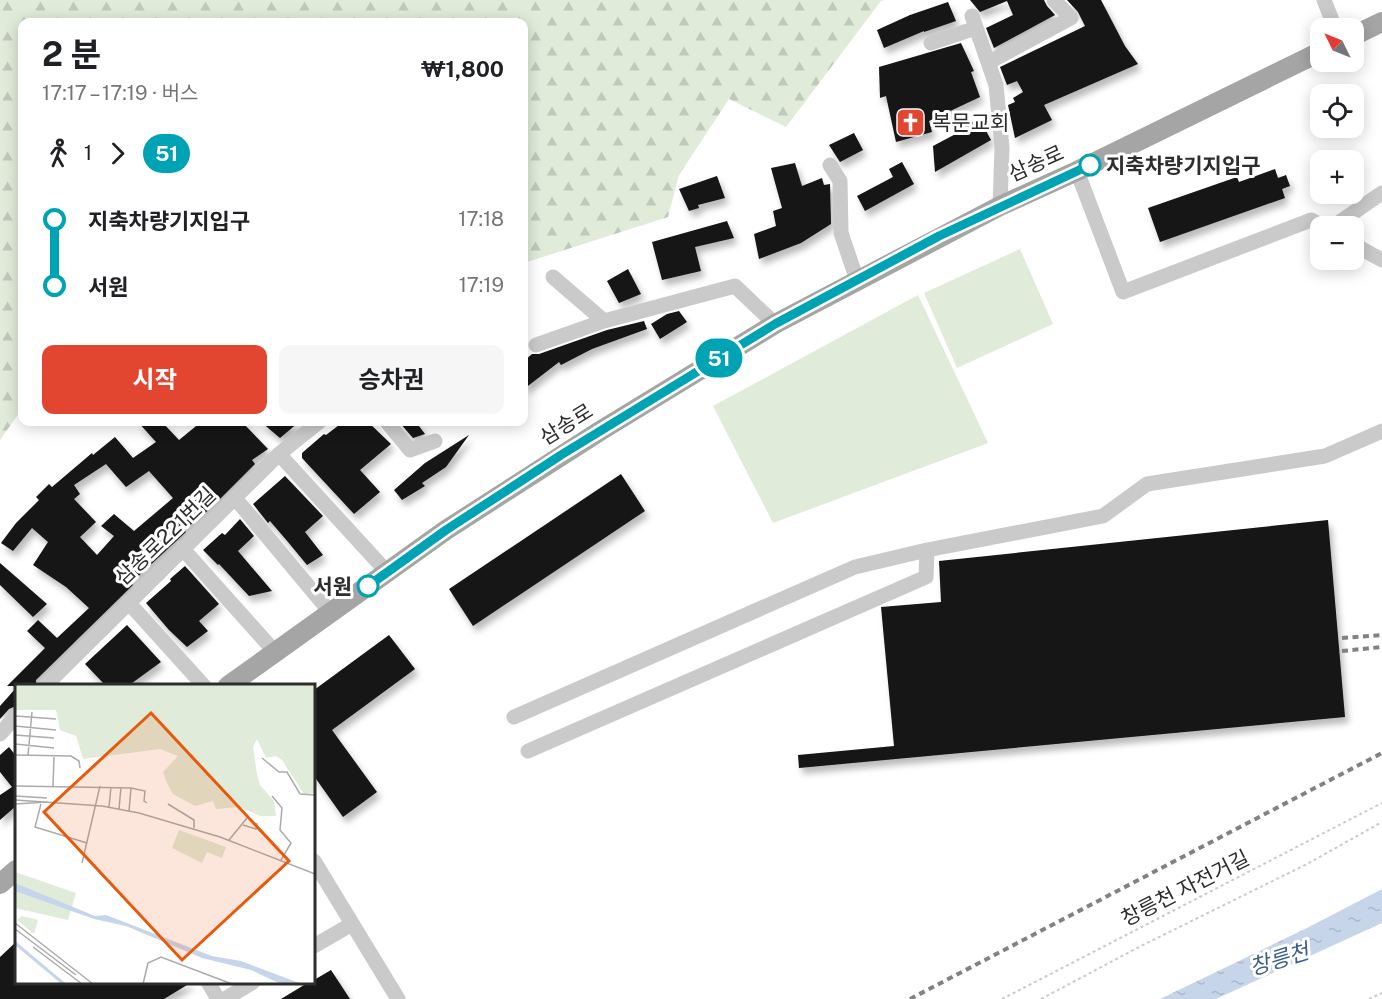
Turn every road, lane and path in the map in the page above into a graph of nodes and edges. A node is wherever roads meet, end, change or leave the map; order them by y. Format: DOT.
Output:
graph roads {
  1 [pos="1054,0"];
  2 [pos="1324,0"];
  3 [pos="1331,18"];
  4 [pos="1382,22"];
  5 [pos="1364,31"];
  6 [pos="931,43"];
  7 [pos="1310,57"];
  8 [pos="989,62"];
  9 [pos="830,165"];
  10 [pos="1077,171"];
  11 [pos="1382,193"];
  12 [pos="1000,206"];
  13 [pos="1349,216"];
  14 [pos="1310,220"];
  15 [pos="1364,250"];
  16 [pos="1382,260"];
  17 [pos="553,277"];
  18 [pos="857,280"];
  19 [pos="604,321"];
  20 [pos="775,324"];
  21 [pos="536,345"];
  22 [pos="314,426"];
  23 [pos="390,426"];
  24 [pos="1382,431"];
  25 [pos="435,441"];
  26 [pos="279,453"];
  27 [pos="235,498"];
  28 [pos="182,548"];
  29 [pos="927,550"];
  30 [pos="387,572"];
  31 [pos="128,602"];
  32 [pos="330,612"];
  33 [pos="275,652"];
  34 [pos="47,684"];
  35 [pos="202,684"];
  36 [pos="231,684"];
  37 [pos="15,717"];
  38 [pos="514,717"];
  39 [pos="0,734"];
  40 [pos="528,751"];
  41 [pos="1382,803"];
  42 [pos="1382,822"];
  43 [pos="315,863"];
  44 [pos="15,871"];
  45 [pos="0,884"];
  46 [pos="352,924"];
  47 [pos="315,945"];
  48 [pos="209,984"];
  49 [pos="250,984"];
  50 [pos="1382,993"];
  51 [pos="218,999"];
  52 [pos="225,999"];
  53 [pos="398,999"];
  54 [pos="1002,999"];
  55 [pos="1041,999"];
  56 [pos="1369,999"];
  1 -- 8 [label="street"];
  2 -- 3 [label="street"];
  4 -- 5 [label="main road"];
  6 -- 8 [label="street"];
  7 -- 10 [label="main road, 삼송로"];
  8 -- 12 [label="street"];
  9 -- 18 [label="street"];
  10 -- 12 [label="main road, 삼송로"];
  10 -- 14 [label="street"];
  11 -- 13 [label="street"];
  12 -- 18 [label="main road, 삼송로"];
  15 -- 16 [label="street"];
  17 -- 19 [label="street"];
  18 -- 20 [label="main road, 삼송로"];
  19 -- 20 [label="street"];
  19 -- 21 [label="street"];
  20 -- 30 [label="main road, 삼송로"];
  22 -- 26 [label="street, 삼송로221번길"];
  23 -- 25 [label="street"];
  24 -- 29 [label="street"];
  26 -- 27 [label="street, 삼송로221번길"];
  26 -- 30 [label="street"];
  27 -- 28 [label="street, 삼송로221번길"];
  27 -- 32 [label="street"];
  28 -- 31 [label="street, 삼송로221번길"];
  28 -- 33 [label="street"];
  29 -- 38 [label="street"];
  29 -- 40 [label="street"];
  30 -- 32 [label="main road, 삼송로"];
  31 -- 34 [label="street, 삼송로221번길"];
  31 -- 35 [label="street"];
  32 -- 33 [label="main road, 삼송로"];
  33 -- 36 [label="main road, 삼송로"];
  37 -- 39 [label="street"];
  41 -- 54 [label="path, 창릉천 자전거길"];
  42 -- 55 [label="path"];
  43 -- 46 [label="street"];
  44 -- 45 [label="main road"];
  46 -- 47 [label="street"];
  46 -- 53 [label="street"];
  48 -- 51 [label="street"];
  49 -- 52 [label="street"];
  50 -- 56 [label="path"];
}
